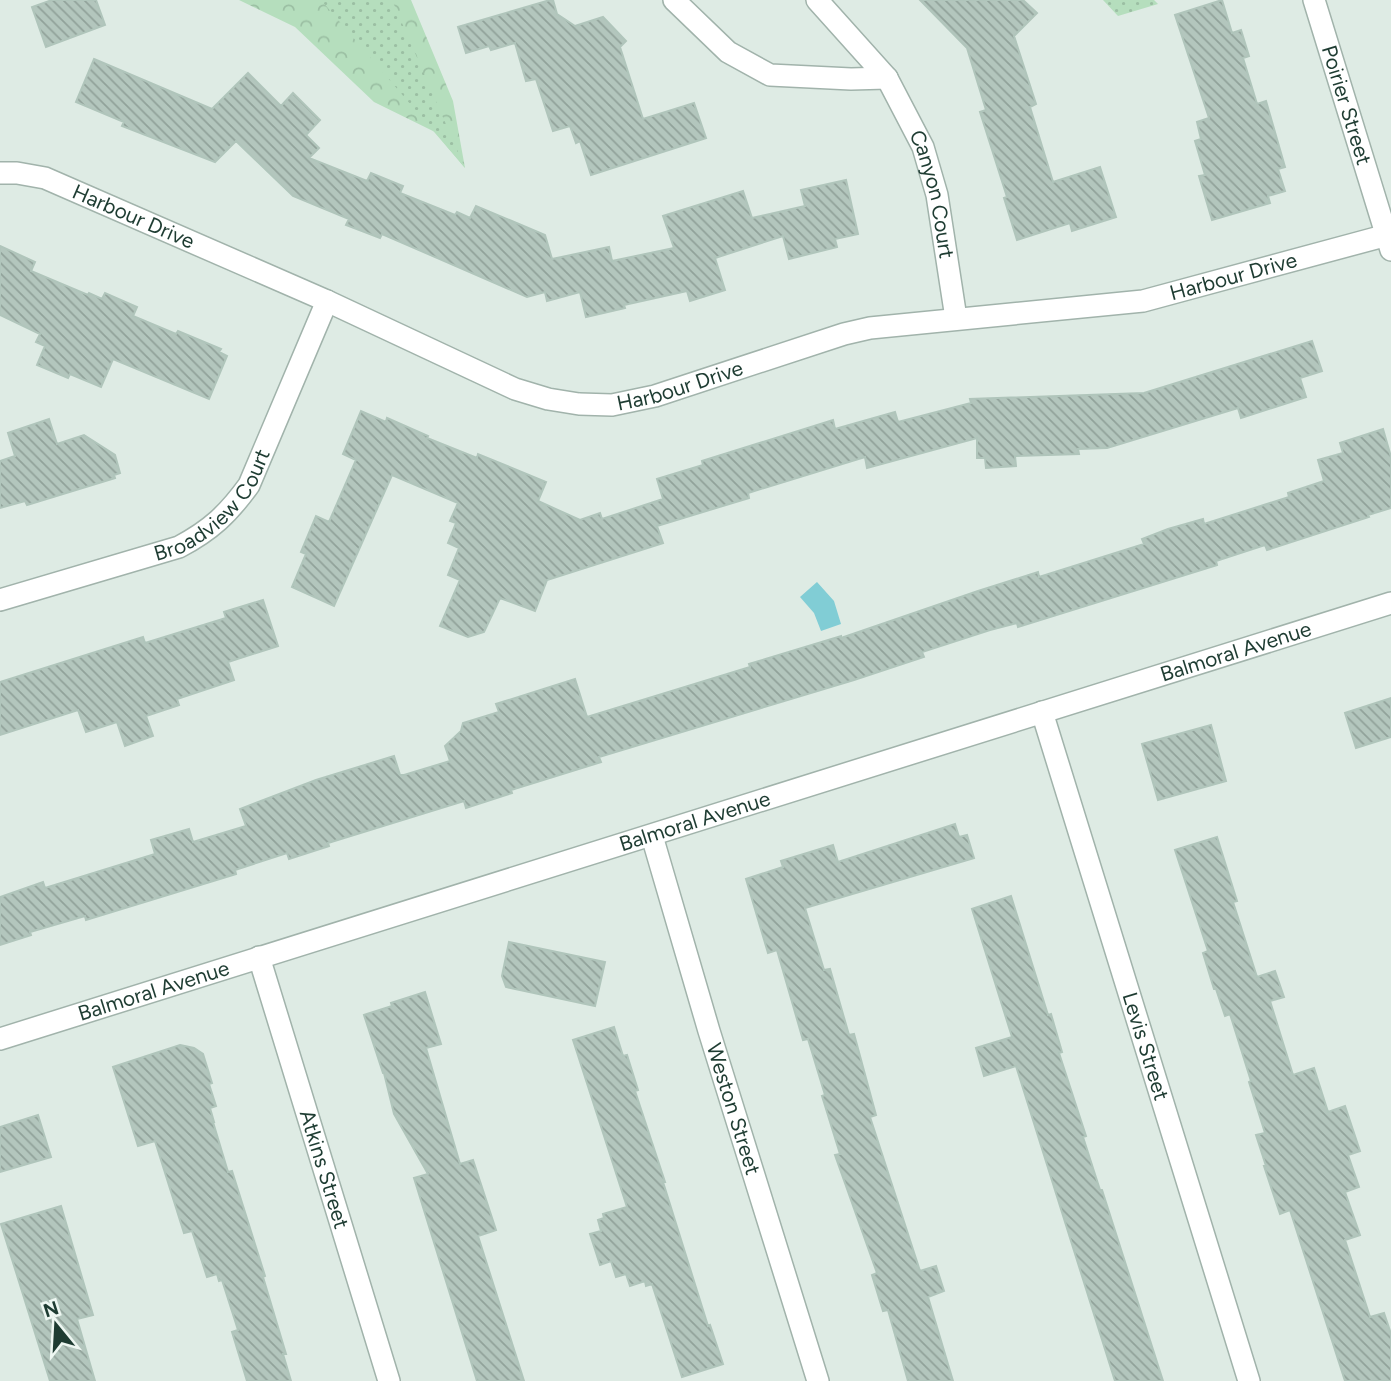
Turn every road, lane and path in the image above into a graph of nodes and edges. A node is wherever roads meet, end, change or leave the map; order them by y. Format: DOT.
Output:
graph roads {
  1 [pos="674,0"];
  2 [pos="817,0"];
  3 [pos="1314,0"];
  4 [pos="887,78"];
  5 [pos="0,173"];
  6 [pos="1389,240"];
  7 [pos="327,301"];
  8 [pos="956,318"];
  9 [pos="0,600"];
  10 [pos="1391,603"];
  11 [pos="1042,712"];
  12 [pos="652,836"];
  13 [pos="259,957"];
  14 [pos="0,1039"];
  15 [pos="389,1381"];
  16 [pos="818,1381"];
  17 [pos="1249,1381"];
  1 -- 4 [label="street"];
  2 -- 4 [label="street, Canyon Court"];
  3 -- 6 [label="street, Poirier Street"];
  4 -- 8 [label="street, Canyon Court"];
  5 -- 7 [label="street, Harbour Drive"];
  6 -- 8 [label="street, Harbour Drive"];
  7 -- 8 [label="street, Harbour Drive"];
  7 -- 9 [label="street, Broadview Court"];
  10 -- 11 [label="street, Balmoral Avenue"];
  11 -- 12 [label="street, Balmoral Avenue"];
  11 -- 17 [label="street, Levis Street"];
  12 -- 13 [label="street, Balmoral Avenue"];
  12 -- 16 [label="street, Weston Street"];
  13 -- 14 [label="street, Balmoral Avenue"];
  13 -- 15 [label="street, Atkins Street"];
}
